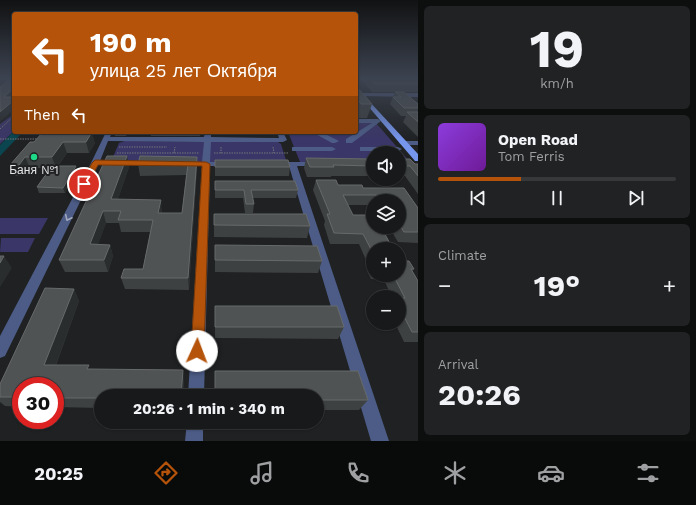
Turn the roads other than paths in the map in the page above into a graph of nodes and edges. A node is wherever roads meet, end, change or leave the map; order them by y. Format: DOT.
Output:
graph roads {
  1 [pos="364,99"];
  2 [pos="358,121"];
  3 [pos="384,122"];
  4 [pos="376,123"];
  5 [pos="281,134"];
  6 [pos="319,134"];
  7 [pos="107,135"];
  8 [pos="208,136"];
  9 [pos="335,141"];
  10 [pos="349,141"];
  11 [pos="418,143"];
  12 [pos="400,146"];
  13 [pos="295,149"];
  14 [pos="332,149"];
  15 [pos="363,149"];
  16 [pos="366,149"];
  17 [pos="406,151"];
  18 [pos="416,159"];
  19 [pos="95,163"];
  20 [pos="161,163"];
  21 [pos="176,164"];
  22 [pos="206,164"];
  23 [pos="237,164"];
  24 [pos="276,164"];
  25 [pos="292,164"];
  26 [pos="328,164"];
  27 [pos="0,351"];
  28 [pos="196,389"];
  29 [pos="195,429"];
  30 [pos="194,441"];
  31 [pos="380,441"];
  1 -- 3 [label="main road"];
  2 -- 3 [label="street"];
  3 -- 12 [label="main road"];
  4 -- 10 [label="street"];
  5 -- 8 [label="street"];
  6 -- 9 [label="street"];
  7 -- 8 [label="street"];
  7 -- 19 [label="street"];
  8 -- 22 [label="street"];
  11 -- 12 [label="street"];
  13 -- 14 [label="street"];
  15 -- 16 [label="street"];
  17 -- 18 [label="main road"];
  19 -- 20 [label="street"];
  19 -- 27 [label="street, one-way"];
  21 -- 22 [label="street"];
  22 -- 23 [label="street"];
  22 -- 28 [label="street"];
  24 -- 25 [label="street"];
  25 -- 26 [label="street"];
  25 -- 31 [label="street"];
  29 -- 30 [label="street"];
}
